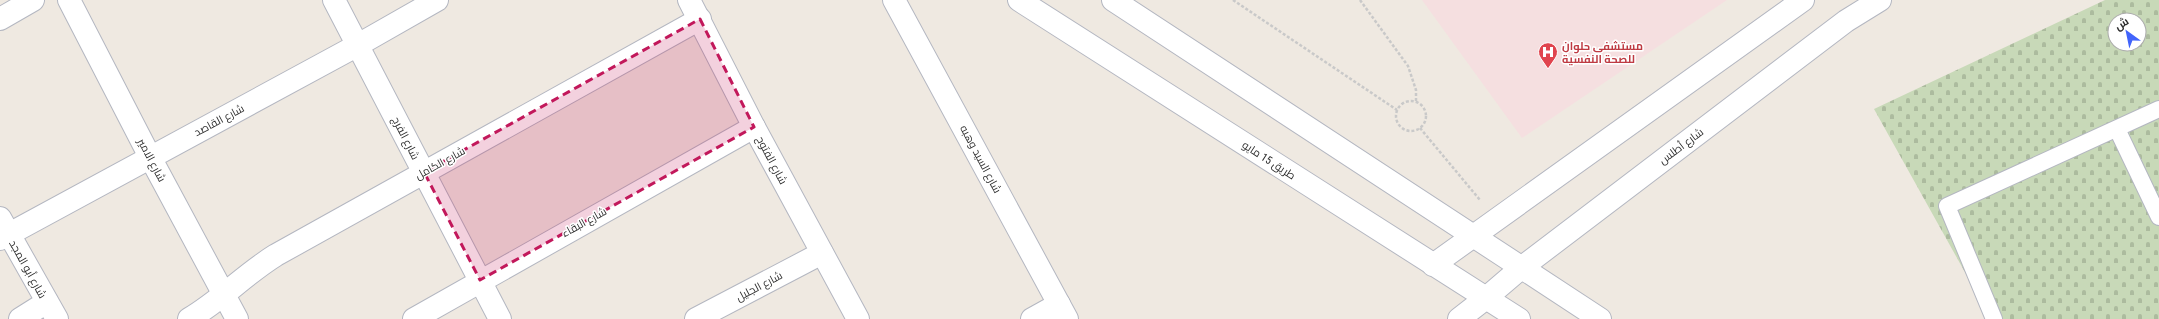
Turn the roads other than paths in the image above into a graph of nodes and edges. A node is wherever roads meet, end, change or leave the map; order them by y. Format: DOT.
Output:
graph roads {
  1 [pos="33,0"];
  2 [pos="69,0"];
  3 [pos="334,0"];
  4 [pos="437,0"];
  5 [pos="689,0"];
  6 [pos="894,0"];
  7 [pos="1019,0"];
  8 [pos="1113,0"];
  9 [pos="1803,0"];
  10 [pos="1880,0"];
  11 [pos="0,19"];
  12 [pos="700,19"];
  13 [pos="358,45"];
  14 [pos="2159,109"];
  15 [pos="754,127"];
  16 [pos="2117,129"];
  17 [pos="150,157"];
  18 [pos="424,172"];
  19 [pos="2159,217"];
  20 [pos="3,231"];
  21 [pos="1472,236"];
  22 [pos="822,253"];
  23 [pos="1433,264"];
  24 [pos="1521,268"];
  25 [pos="480,280"];
  26 [pos="224,295"];
  27 [pos="1486,298"];
  28 [pos="52,311"];
  29 [pos="1063,311"];
  30 [pos="20,319"];
  31 [pos="189,319"];
  32 [pos="237,319"];
  33 [pos="414,319"];
  34 [pos="500,319"];
  35 [pos="696,319"];
  36 [pos="858,319"];
  37 [pos="1032,319"];
  38 [pos="1460,319"];
  39 [pos="1519,319"];
  40 [pos="1600,319"];
  41 [pos="1994,319"];
  1 -- 11 [label="street"];
  2 -- 17 [label="street, شارع الامير"];
  3 -- 13 [label="street, شارع الفرج"];
  4 -- 13 [label="street, شارع القاصد"];
  5 -- 12 [label="street, شارع الفتوح"];
  6 -- 29 [label="street, شارع السيد وهبه"];
  7 -- 23 [label="street, طريق 15 مايو"];
  8 -- 21 [label="street"];
  9 -- 21 [label="street"];
  10 -- 24 [label="street, شارع أطلس"];
  12 -- 15 [label="street, شارع الفتوح"];
  12 -- 18 [label="street, شارع الكامل"];
  13 -- 17 [label="street, شارع القاصد"];
  13 -- 18 [label="street, شارع الفرج"];
  14 -- 16 [label="lane"];
  15 -- 22 [label="street, شارع الفتوح"];
  15 -- 25 [label="street, شارع البقاء"];
  16 -- 19 [label="lane"];
  16 -- 41 [label="lane"];
  17 -- 20 [label="street, شارع القاصد"];
  17 -- 26 [label="street, شارع الامير"];
  18 -- 25 [label="street, شارع الفرج"];
  18 -- 26 [label="street, شارع الكامل"];
  20 -- 28 [label="street, شارع أبو المجد"];
  21 -- 23 [label="street"];
  21 -- 24 [label="street"];
  22 -- 35 [label="street, شارع الجليل"];
  22 -- 36 [label="street, شارع الفتوح"];
  23 -- 27 [label="street, طريق 15 مايو"];
  24 -- 27 [label="street, شارع أطلس"];
  24 -- 40 [label="street"];
  25 -- 33 [label="street, شارع البقاء"];
  25 -- 34 [label="street, شارع الفرج"];
  26 -- 31 [label="street, شارع الكامل"];
  26 -- 32 [label="street, شارع الامير"];
  27 -- 38 [label="street, شارع أطلس"];
  27 -- 39 [label="street, طريق 15 مايو"];
  28 -- 30 [label="street"];
  29 -- 37 [label="street"];
}
